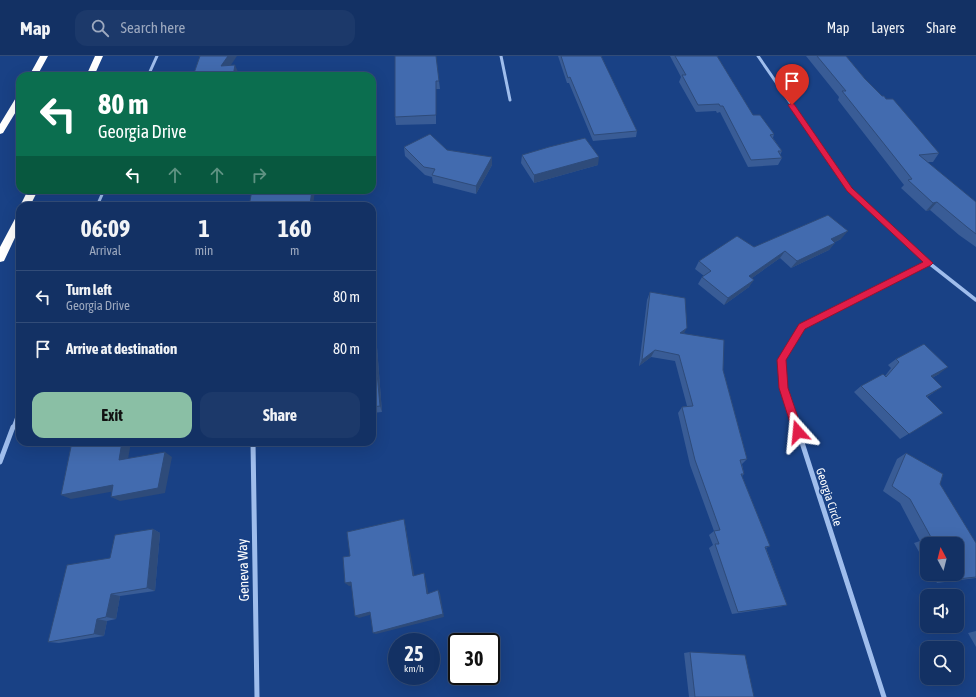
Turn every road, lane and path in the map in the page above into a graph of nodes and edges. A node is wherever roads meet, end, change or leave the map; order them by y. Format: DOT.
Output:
graph roads {
  1 [pos="44,56"];
  2 [pos="99,56"];
  3 [pos="157,56"];
  4 [pos="501,56"];
  5 [pos="758,56"];
  6 [pos="35,72"];
  7 [pos="92,72"];
  8 [pos="150,72"];
  9 [pos="510,100"];
  10 [pos="16,105"];
  11 [pos="0,131"];
  12 [pos="16,225"];
  13 [pos="0,258"];
  14 [pos="929,263"];
  15 [pos="976,300"];
  16 [pos="16,420"];
  17 [pos="253,446"];
  18 [pos="0,462"];
  19 [pos="257,697"];
  20 [pos="884,697"];
  1 -- 6 [label="highway"];
  2 -- 7 [label="highway"];
  3 -- 8 [label="street"];
  4 -- 9 [label="street"];
  5 -- 14 [label="street"];
  10 -- 11 [label="highway"];
  12 -- 13 [label="highway"];
  14 -- 15 [label="street"];
  14 -- 20 [label="street, Georgia Circle"];
  16 -- 18 [label="street"];
  17 -- 19 [label="street, Geneva Way"];
}
